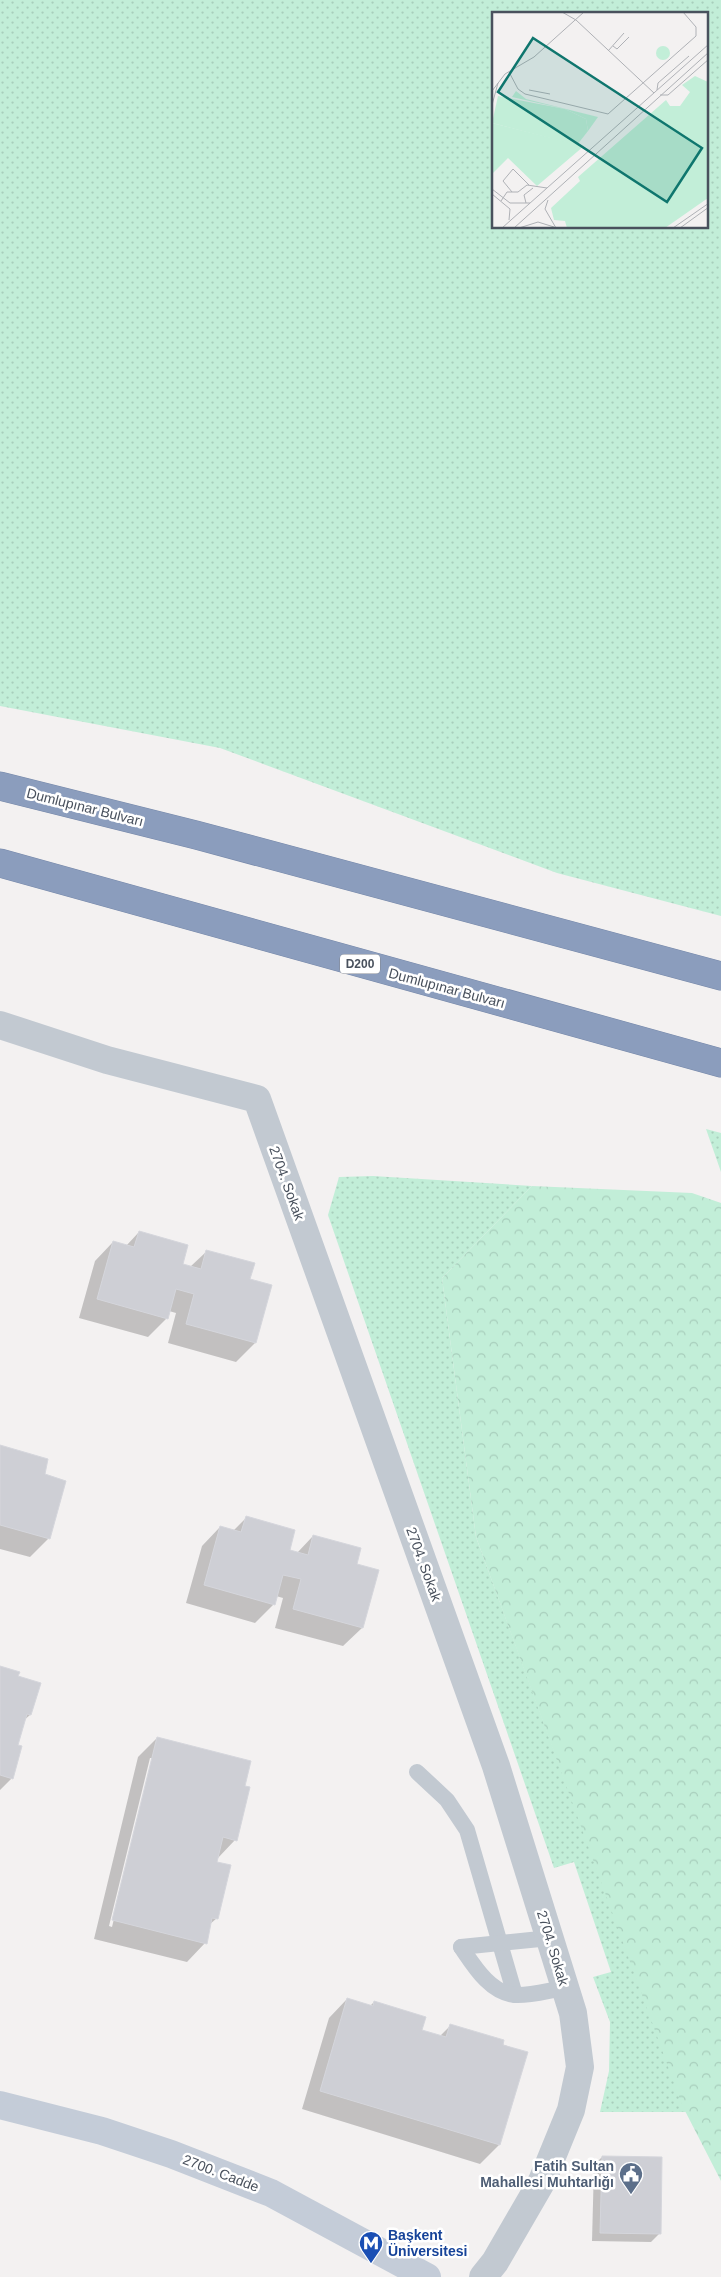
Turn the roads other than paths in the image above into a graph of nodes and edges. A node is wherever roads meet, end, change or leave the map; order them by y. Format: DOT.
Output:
graph roads {
  1 [pos="0,786"];
  2 [pos="0,863"];
  3 [pos="721,976"];
  4 [pos="0,1025"];
  5 [pos="721,1063"];
  6 [pos="417,1772"];
  7 [pos="550,1938"];
  8 [pos="498,1945"];
  9 [pos="565,1988"];
  10 [pos="515,1995"];
  11 [pos="0,2105"];
  12 [pos="427,2277"];
  13 [pos="483,2277"];
  1 -- 3 [label="highway, Dumlupınar Bulvarı"];
  2 -- 5 [label="highway, Dumlupınar Bulvarı / D200"];
  4 -- 7 [label="street, 2704. Sokak"];
  6 -- 8 [label="lane"];
  7 -- 8 [label="lane"];
  7 -- 9 [label="street, 2704. Sokak"];
  8 -- 10 [label="lane"];
  8 -- 10 [label="lane"];
  9 -- 10 [label="lane"];
  9 -- 13 [label="street, 2704. Sokak"];
  11 -- 12 [label="street, 2700. Cadde"];
}
